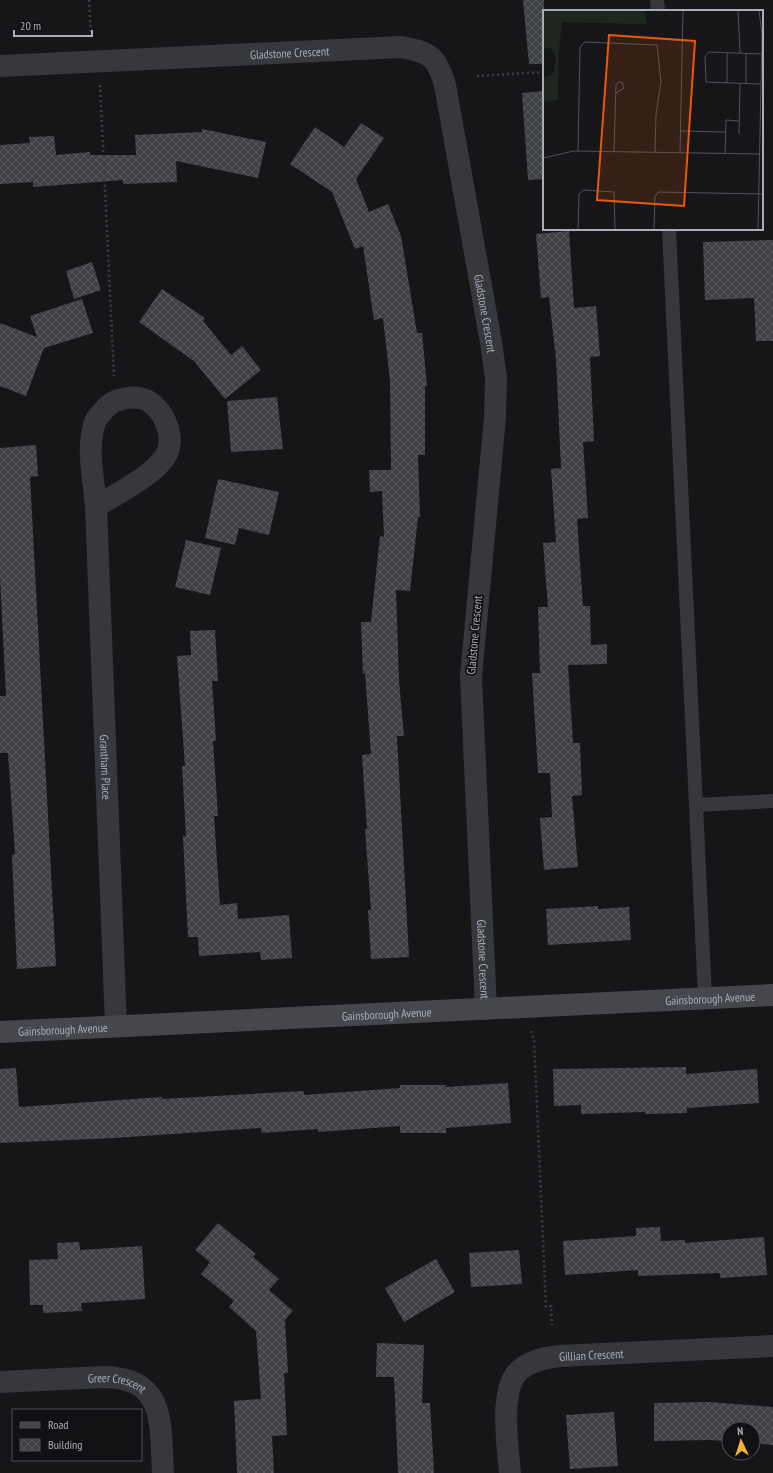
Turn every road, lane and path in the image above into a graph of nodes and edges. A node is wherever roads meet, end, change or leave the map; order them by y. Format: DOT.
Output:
graph roads {
  1 [pos="89,0"];
  2 [pos="657,0"];
  3 [pos="658,10"];
  4 [pos="91,41"];
  5 [pos="0,66"];
  6 [pos="543,72"];
  7 [pos="477,76"];
  8 [pos="100,81"];
  9 [pos="668,230"];
  10 [pos="117,399"];
  11 [pos="96,507"];
  12 [pos="773,802"];
  13 [pos="696,805"];
  14 [pos="773,995"];
  15 [pos="705,998"];
  16 [pos="486,1009"];
  17 [pos="116,1026"];
  18 [pos="530,1028"];
  19 [pos="0,1032"];
  20 [pos="552,1326"];
  21 [pos="773,1346"];
  22 [pos="0,1382"];
  23 [pos="163,1473"];
  24 [pos="510,1473"];
  1 -- 4 [label="path"];
  2 -- 3 [label="lane"];
  5 -- 16 [label="street, Gladstone Crescent"];
  6 -- 7 [label="path"];
  8 -- 10 [label="path"];
  9 -- 13 [label="lane"];
  10 -- 11 [label="street, Grantham Place"];
  10 -- 11 [label="street"];
  11 -- 17 [label="street, Grantham Place"];
  12 -- 13 [label="lane"];
  13 -- 15 [label="lane"];
  14 -- 15 [label="street, Gainsborough Avenue"];
  15 -- 16 [label="street, Gainsborough Avenue"];
  16 -- 17 [label="street, Gainsborough Avenue"];
  17 -- 19 [label="street, Gainsborough Avenue"];
  18 -- 20 [label="path"];
  21 -- 24 [label="street, Gillian Crescent"];
  22 -- 23 [label="street, Greer Crescent"];
}
